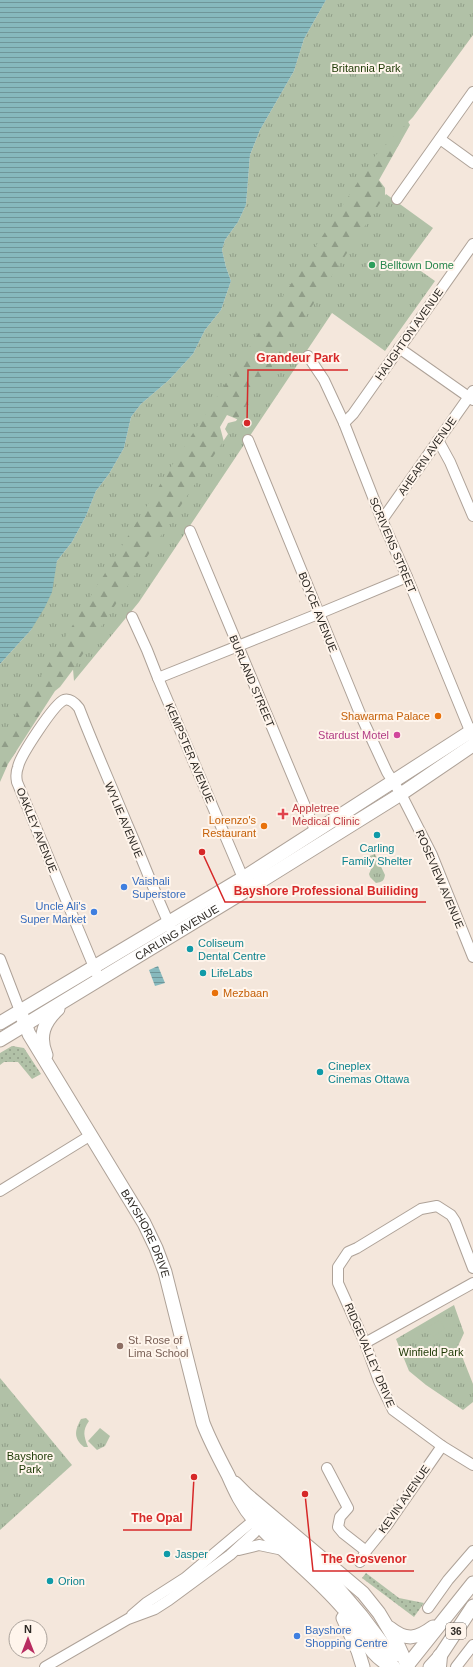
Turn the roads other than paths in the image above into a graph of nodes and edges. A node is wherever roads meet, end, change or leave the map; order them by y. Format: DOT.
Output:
graph roads {
  1 [pos="473,92"];
  2 [pos="440,139"];
  3 [pos="473,163"];
  4 [pos="397,199"];
  5 [pos="473,244"];
  6 [pos="399,348"];
  7 [pos="308,356"];
  8 [pos="472,396"];
  9 [pos="344,423"];
  10 [pos="248,440"];
  11 [pos="438,440"];
  12 [pos="473,516"];
  13 [pos="382,520"];
  14 [pos="190,531"];
  15 [pos="407,577"];
  16 [pos="318,614"];
  17 [pos="132,617"];
  18 [pos="237,646"];
  19 [pos="158,678"];
  20 [pos="76,703"];
  21 [pos="472,733"];
  22 [pos="473,745"];
  23 [pos="393,782"];
  24 [pos="401,794"];
  25 [pos="315,830"];
  26 [pos="243,878"];
  27 [pos="250,888"];
  28 [pos="168,922"];
  29 [pos="174,936"];
  30 [pos="473,957"];
  31 [pos="0,959"];
  32 [pos="96,973"];
  33 [pos="75,993"];
  34 [pos="20,1011"];
  35 [pos="0,1023"];
  36 [pos="25,1025"];
  37 [pos="0,1040"];
  38 [pos="55,1077"];
  39 [pos="91,1135"];
  40 [pos="0,1191"];
  41 [pos="473,1268"];
  42 [pos="473,1282"];
  43 [pos="366,1343"];
  44 [pos="442,1446"];
  45 [pos="473,1465"];
  46 [pos="327,1468"];
  47 [pos="228,1476"];
  48 [pos="247,1495"];
  49 [pos="259,1520"];
  50 [pos="285,1550"];
  51 [pos="366,1551"];
  52 [pos="473,1551"];
  53 [pos="230,1555"];
  54 [pos="360,1562"];
  55 [pos="473,1583"];
  56 [pos="327,1591"];
  57 [pos="428,1608"];
  58 [pos="472,1610"];
  59 [pos="128,1619"];
  60 [pos="442,1620"];
  61 [pos="385,1623"];
  62 [pos="473,1645"];
  63 [pos="393,1662"];
  64 [pos="440,1662"];
  65 [pos="407,1666"];
  66 [pos="45,1667"];
  67 [pos="363,1667"];
  68 [pos="421,1667"];
  69 [pos="430,1667"];
  70 [pos="456,1667"];
  1 -- 2 [label="street"];
  2 -- 3 [label="street"];
  2 -- 4 [label="street"];
  5 -- 6 [label="street, HAUGHTON AVENUE"];
  6 -- 8 [label="street"];
  6 -- 9 [label="street, HAUGHTON AVENUE"];
  7 -- 9 [label="street, SCRIVENS STREET"];
  8 -- 11 [label="street, AHEARN AVENUE"];
  9 -- 13 [label="street, SCRIVENS STREET"];
  10 -- 16 [label="street, BOYCE AVENUE"];
  11 -- 12 [label="street"];
  11 -- 13 [label="street, AHEARN AVENUE"];
  13 -- 15 [label="street, SCRIVENS STREET"];
  14 -- 18 [label="street, BURLAND STREET"];
  15 -- 16 [label="street"];
  15 -- 21 [label="street, SCRIVENS STREET"];
  16 -- 18 [label="street"];
  16 -- 23 [label="street, BOYCE AVENUE"];
  17 -- 19 [label="street, KEMPSTER AVENUE"];
  18 -- 19 [label="street"];
  18 -- 25 [label="street, BURLAND STREET"];
  19 -- 26 [label="street, KEMPSTER AVENUE"];
  20 -- 28 [label="street, WYLIE AVENUE"];
  20 -- 32 [label="street, OAKLEY AVENUE"];
  21 -- 23 [label="main road, CARLING AVENUE"];
  22 -- 24 [label="main road, CARLING AVENUE"];
  23 -- 24 [label="street, ROSEVIEW AVENUE"];
  23 -- 25 [label="main road, CARLING AVENUE"];
  24 -- 27 [label="main road, CARLING AVENUE"];
  24 -- 30 [label="street, ROSEVIEW AVENUE"];
  25 -- 26 [label="main road, CARLING AVENUE"];
  26 -- 27 [label="street, KEMPSTER AVENUE"];
  26 -- 28 [label="main road, CARLING AVENUE"];
  27 -- 29 [label="main road, CARLING AVENUE"];
  28 -- 29 [label="street, WYLIE AVENUE"];
  28 -- 32 [label="main road, CARLING AVENUE"];
  29 -- 32 [label="main road, CARLING AVENUE"];
  31 -- 34 [label="street"];
  32 -- 33 [label="main road, CARLING AVENUE"];
  32 -- 34 [label="main road, CARLING AVENUE"];
  33 -- 36 [label="main road, CARLING AVENUE"];
  33 -- 38 [label="main road"];
  34 -- 35 [label="main road, CARLING AVENUE"];
  34 -- 36 [label="main road, BAYSHORE DRIVE"];
  36 -- 37 [label="main road, CARLING AVENUE"];
  36 -- 38 [label="main road, BAYSHORE DRIVE"];
  38 -- 39 [label="main road, BAYSHORE DRIVE"];
  39 -- 40 [label="street"];
  39 -- 47 [label="main road, BAYSHORE DRIVE"];
  41 -- 43 [label="street, RIDGEVALLEY DRIVE"];
  42 -- 43 [label="street"];
  43 -- 44 [label="street, RIDGEVALLEY DRIVE"];
  44 -- 45 [label="street, RIDGEVALLEY DRIVE"];
  44 -- 51 [label="street, KEVIN AVENUE"];
  46 -- 51 [label="street"];
  47 -- 48 [label="main road, BAYSHORE DRIVE"];
  47 -- 49 [label="main road, BAYSHORE DRIVE"];
  48 -- 49 [label="main road"];
  48 -- 61 [label="main road, BAYSHORE DRIVE"];
  49 -- 50 [label="main road, BAYSHORE DRIVE"];
  49 -- 53 [label="street"];
  49 -- 59 [label="street"];
  49 -- 63 [label="highway"];
  50 -- 53 [label="street"];
  50 -- 56 [label="main road, BAYSHORE DRIVE"];
  51 -- 54 [label="street, KEVIN AVENUE"];
  52 -- 57 [label="street"];
  53 -- 59 [label="street"];
  55 -- 60 [label="main road, 36"];
  56 -- 63 [label="main road, BAYSHORE DRIVE"];
  56 -- 67 [label="main road"];
  58 -- 64 [label="main road, 36"];
  59 -- 66 [label="street"];
  60 -- 61 [label="main road"];
  60 -- 65 [label="main road, 36"];
  61 -- 65 [label="main road, BAYSHORE DRIVE"];
  62 -- 70 [label="street"];
  64 -- 68 [label="main road"];
  64 -- 69 [label="main road, 36"];
}
